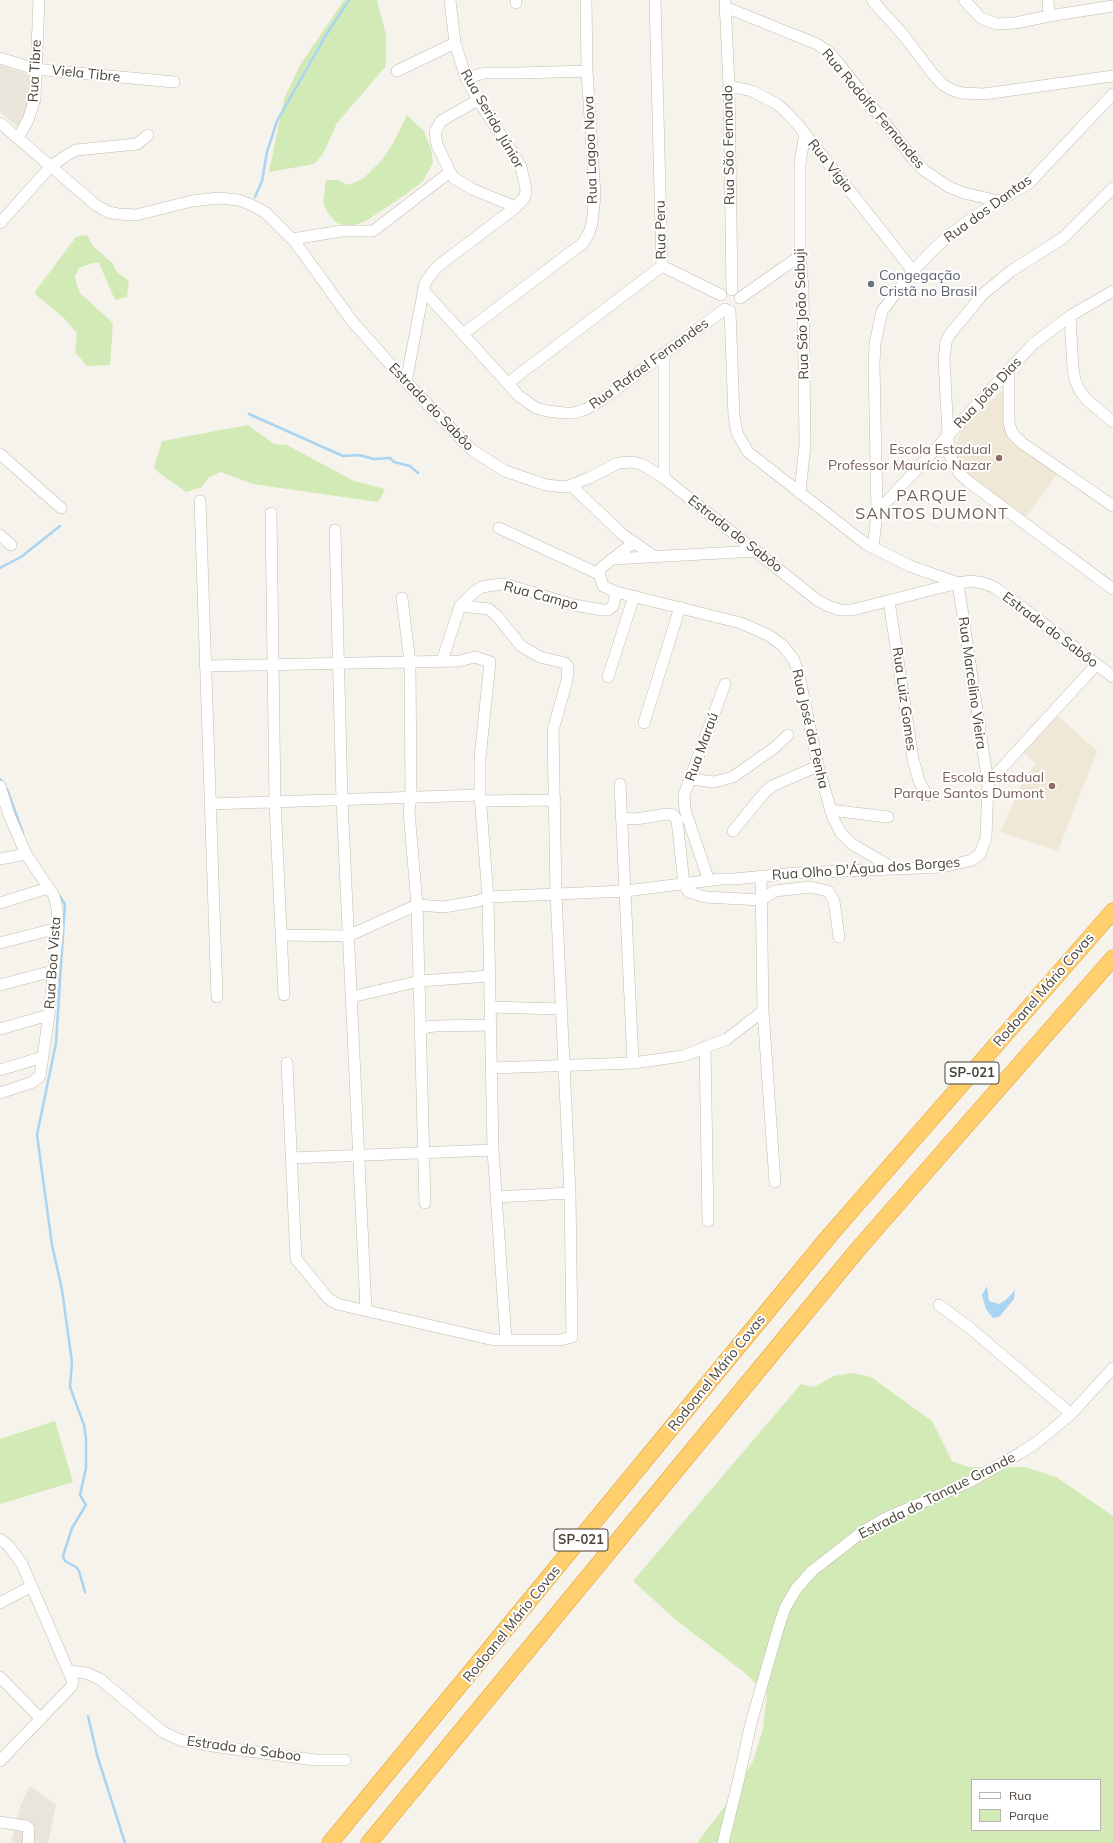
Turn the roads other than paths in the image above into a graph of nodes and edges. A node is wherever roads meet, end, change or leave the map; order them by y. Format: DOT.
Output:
graph roads {
  1 [pos="39,0"];
  2 [pos="450,0"];
  3 [pos="586,0"];
  4 [pos="655,0"];
  5 [pos="872,0"];
  6 [pos="964,0"];
  7 [pos="1048,0"];
  8 [pos="725,3"];
  9 [pos="1113,6"];
  10 [pos="1049,16"];
  11 [pos="454,43"];
  12 [pos="0,58"];
  13 [pos="35,69"];
  14 [pos="397,71"];
  15 [pos="587,71"];
  16 [pos="1113,76"];
  17 [pos="466,78"];
  18 [pos="174,82"];
  19 [pos="728,86"];
  20 [pos="1113,94"];
  21 [pos="478,100"];
  22 [pos="0,123"];
  23 [pos="148,134"];
  24 [pos="805,134"];
  25 [pos="18,138"];
  26 [pos="50,167"];
  27 [pos="450,172"];
  28 [pos="1113,188"];
  29 [pos="999,201"];
  30 [pos="516,207"];
  31 [pos="0,223"];
  32 [pos="292,239"];
  33 [pos="800,256"];
  34 [pos="662,266"];
  35 [pos="913,271"];
  36 [pos="423,290"];
  37 [pos="1113,291"];
  38 [pos="736,294"];
  39 [pos="721,295"];
  40 [pos="727,310"];
  41 [pos="1070,316"];
  42 [pos="463,334"];
  43 [pos="664,355"];
  44 [pos="1009,370"];
  45 [pos="406,382"];
  46 [pos="508,383"];
  47 [pos="1113,422"];
  48 [pos="947,436"];
  49 [pos="0,454"];
  50 [pos="664,478"];
  51 [pos="572,486"];
  52 [pos="800,493"];
  53 [pos="200,501"];
  54 [pos="1113,506"];
  55 [pos="61,508"];
  56 [pos="877,512"];
  57 [pos="270,513"];
  58 [pos="499,528"];
  59 [pos="335,530"];
  60 [pos="0,535"];
  61 [pos="633,543"];
  62 [pos="11,545"];
  63 [pos="873,548"];
  64 [pos="757,551"];
  65 [pos="656,557"];
  66 [pos="612,559"];
  67 [pos="599,574"];
  68 [pos="958,583"];
  69 [pos="1113,589"];
  70 [pos="616,592"];
  71 [pos="634,596"];
  72 [pos="402,598"];
  73 [pos="889,601"];
  74 [pos="460,606"];
  75 [pos="680,607"];
  76 [pos="442,661"];
  77 [pos="410,662"];
  78 [pos="338,663"];
  79 [pos="272,664"];
  80 [pos="1096,665"];
  81 [pos="205,666"];
  82 [pos="1112,676"];
  83 [pos="608,677"];
  84 [pos="725,684"];
  85 [pos="644,723"];
  86 [pos="788,735"];
  87 [pos="818,766"];
  88 [pos="690,779"];
  89 [pos="988,783"];
  90 [pos="620,784"];
  91 [pos="0,786"];
  92 [pos="927,795"];
  93 [pos="410,798"];
  94 [pos="480,798"];
  95 [pos="342,800"];
  96 [pos="555,800"];
  97 [pos="276,802"];
  98 [pos="210,804"];
  99 [pos="830,810"];
  100 [pos="5,817"];
  101 [pos="888,817"];
  102 [pos="621,818"];
  103 [pos="733,831"];
  104 [pos="26,854"];
  105 [pos="0,859"];
  106 [pos="894,868"];
  107 [pos="761,877"];
  108 [pos="709,881"];
  109 [pos="684,884"];
  110 [pos="48,888"];
  111 [pos="626,891"];
  112 [pos="556,894"];
  113 [pos="488,897"];
  114 [pos="761,900"];
  115 [pos="0,903"];
  116 [pos="417,905"];
  117 [pos="1113,911"];
  118 [pos="58,928"];
  119 [pos="281,935"];
  120 [pos="348,936"];
  121 [pos="839,937"];
  122 [pos="0,941"];
  123 [pos="1113,958"];
  124 [pos="53,971"];
  125 [pos="490,976"];
  126 [pos="420,981"];
  127 [pos="0,985"];
  128 [pos="284,995"];
  129 [pos="217,997"];
  130 [pos="351,997"];
  131 [pos="490,1008"];
  132 [pos="561,1009"];
  133 [pos="763,1011"];
  134 [pos="49,1015"];
  135 [pos="491,1025"];
  136 [pos="0,1029"];
  137 [pos="421,1031"];
  138 [pos="705,1047"];
  139 [pos="43,1057"];
  140 [pos="287,1063"];
  141 [pos="633,1063"];
  142 [pos="564,1065"];
  143 [pos="492,1068"];
  144 [pos="0,1070"];
  145 [pos="0,1093"];
  146 [pos="493,1150"];
  147 [pos="424,1153"];
  148 [pos="359,1155"];
  149 [pos="291,1158"];
  150 [pos="775,1182"];
  151 [pos="570,1193"];
  152 [pos="496,1197"];
  153 [pos="425,1203"];
  154 [pos="708,1221"];
  155 [pos="939,1305"];
  156 [pos="366,1310"];
  157 [pos="506,1340"];
  158 [pos="1113,1368"];
  159 [pos="1072,1414"];
  160 [pos="0,1539"];
  161 [pos="32,1586"];
  162 [pos="0,1603"];
  163 [pos="70,1671"];
  164 [pos="0,1677"];
  165 [pos="41,1719"];
  166 [pos="345,1760"];
  167 [pos="0,1761"];
  168 [pos="0,1822"];
  169 [pos="28,1843"];
  170 [pos="330,1843"];
  171 [pos="369,1843"];
  172 [pos="723,1843"];
  1 -- 13 [label="street, Rua Tibre"];
  2 -- 11 [label="street, Rua Serido Júnior"];
  3 -- 15 [label="street, Rua Lagoa Nova"];
  4 -- 34 [label="street, Rua Peru"];
  5 -- 16 [label="street"];
  6 -- 10 [label="street"];
  7 -- 10 [label="street"];
  8 -- 19 [label="street, Rua São Fernando"];
  8 -- 29 [label="street, Rua Rodolfo Fernandes"];
  9 -- 10 [label="street"];
  11 -- 14 [label="street"];
  11 -- 17 [label="street, Rua Serido Júnior"];
  12 -- 13 [label="street, Viela Tibre"];
  13 -- 18 [label="street, Viela Tibre"];
  13 -- 25 [label="street, Rua Tibre"];
  15 -- 17 [label="street"];
  15 -- 42 [label="street, Rua Lagoa Nova"];
  17 -- 21 [label="street, Rua Serido Júnior"];
  19 -- 24 [label="street, Rua Vigia"];
  19 -- 38 [label="street, Rua São Fernando"];
  20 -- 29 [label="street, Rua dos Dantas"];
  21 -- 27 [label="street"];
  21 -- 30 [label="street, Rua Serido Júnior"];
  22 -- 25 [label="street, Estrada do Sabôo"];
  23 -- 26 [label="street"];
  24 -- 33 [label="street, Rua São João Sabuji"];
  24 -- 35 [label="street, Rua Vigia"];
  25 -- 26 [label="street, Estrada do Sabôo"];
  26 -- 31 [label="street"];
  26 -- 32 [label="street, Estrada do Sabôo"];
  27 -- 30 [label="street"];
  27 -- 32 [label="street"];
  28 -- 48 [label="street"];
  29 -- 35 [label="street, Rua dos Dantas"];
  30 -- 36 [label="street, Rua Serido Júnior"];
  32 -- 45 [label="street, Estrada do Sabôo"];
  33 -- 38 [label="street"];
  33 -- 52 [label="street, Rua São João Sabuji"];
  34 -- 39 [label="street"];
  34 -- 46 [label="street, Rua Peru"];
  35 -- 56 [label="street, Rua dos Dantas"];
  36 -- 42 [label="street"];
  36 -- 45 [label="street, Rua Serido Júnior"];
  37 -- 41 [label="street, Rua João Dias"];
  38 -- 39 [label="street"];
  38 -- 40 [label="street"];
  39 -- 40 [label="street"];
  40 -- 43 [label="street, Rua Rafael Fernandes"];
  40 -- 52 [label="street"];
  41 -- 44 [label="street, Rua João Dias"];
  41 -- 47 [label="street"];
  42 -- 46 [label="street"];
  43 -- 46 [label="street, Rua Rafael Fernandes"];
  43 -- 50 [label="street"];
  44 -- 48 [label="street, Rua João Dias"];
  44 -- 54 [label="street"];
  45 -- 51 [label="street, Estrada do Sabôo"];
  48 -- 56 [label="street, Rua João Dias"];
  48 -- 69 [label="street"];
  49 -- 55 [label="street"];
  50 -- 51 [label="street, Estrada do Sabôo"];
  50 -- 64 [label="street, Estrada do Sabôo"];
  51 -- 61 [label="street"];
  52 -- 63 [label="street"];
  53 -- 81 [label="street"];
  56 -- 63 [label="street, Rua dos Dantas"];
  57 -- 79 [label="street"];
  58 -- 67 [label="street"];
  59 -- 78 [label="street"];
  60 -- 62 [label="street"];
  61 -- 65 [label="street"];
  61 -- 66 [label="street"];
  63 -- 68 [label="street"];
  64 -- 65 [label="street"];
  64 -- 73 [label="street, Estrada do Sabôo"];
  65 -- 66 [label="street"];
  66 -- 67 [label="street"];
  67 -- 70 [label="street, Rua José da Penha"];
  68 -- 73 [label="street, Estrada do Sabôo"];
  68 -- 80 [label="street, Estrada do Sabôo"];
  68 -- 89 [label="street, Rua Marcelino Vieira"];
  70 -- 71 [label="street, Rua José da Penha"];
  70 -- 74 [label="street, Rua Campo"];
  71 -- 75 [label="street, Rua José da Penha"];
  71 -- 83 [label="street"];
  72 -- 77 [label="street"];
  73 -- 92 [label="street, Rua Luiz Gomes"];
  74 -- 76 [label="street"];
  74 -- 96 [label="street"];
  75 -- 85 [label="street"];
  75 -- 87 [label="street, Rua José da Penha"];
  76 -- 77 [label="street"];
  76 -- 94 [label="street"];
  77 -- 78 [label="street"];
  77 -- 93 [label="street"];
  78 -- 79 [label="street"];
  78 -- 95 [label="street"];
  79 -- 81 [label="street"];
  79 -- 97 [label="street"];
  80 -- 82 [label="street, Estrada do Sabôo"];
  80 -- 89 [label="street"];
  81 -- 98 [label="street"];
  84 -- 88 [label="street, Rua Maraú"];
  86 -- 88 [label="street"];
  87 -- 99 [label="street, Rua José da Penha"];
  87 -- 103 [label="street"];
  88 -- 108 [label="street, Rua Maraú"];
  89 -- 106 [label="street, Rua Olho D'Água dos Borges"];
  90 -- 102 [label="street"];
  91 -- 100 [label="street, Rua Boa Vista"];
  93 -- 94 [label="street"];
  93 -- 95 [label="street"];
  93 -- 116 [label="street"];
  94 -- 96 [label="street"];
  94 -- 113 [label="street"];
  95 -- 97 [label="street"];
  95 -- 120 [label="street"];
  96 -- 112 [label="street"];
  97 -- 98 [label="street"];
  97 -- 119 [label="street"];
  98 -- 129 [label="street"];
  99 -- 101 [label="street"];
  99 -- 106 [label="street, Rua José da Penha"];
  100 -- 104 [label="street, Rua Boa Vista"];
  102 -- 109 [label="street"];
  102 -- 111 [label="street"];
  104 -- 105 [label="street"];
  104 -- 110 [label="street, Rua Boa Vista"];
  106 -- 107 [label="street, Rua Olho D'Água dos Borges"];
  107 -- 108 [label="street, Rua Olho D'Água dos Borges"];
  107 -- 114 [label="street"];
  108 -- 109 [label="street, Rua Olho D'Água dos Borges"];
  109 -- 111 [label="street, Rua Olho D'Água dos Borges"];
  109 -- 114 [label="street"];
  110 -- 115 [label="street"];
  110 -- 118 [label="street, Rua Boa Vista"];
  111 -- 112 [label="street, Rua Olho D'Água dos Borges"];
  111 -- 141 [label="street"];
  112 -- 113 [label="street, Rua Olho D'Água dos Borges"];
  112 -- 132 [label="street"];
  113 -- 116 [label="street, Rua Olho D'Água dos Borges"];
  113 -- 125 [label="street"];
  114 -- 121 [label="street"];
  114 -- 133 [label="street"];
  116 -- 120 [label="street"];
  116 -- 126 [label="street"];
  117 -- 170 [label="highway, Rodoanel Mário Covas / SP-021"];
  118 -- 122 [label="street"];
  118 -- 124 [label="street, Rua Boa Vista"];
  119 -- 120 [label="street"];
  119 -- 128 [label="street"];
  120 -- 130 [label="street"];
  123 -- 171 [label="highway, Rodoanel Mário Covas / SP-021"];
  124 -- 127 [label="street"];
  124 -- 134 [label="street, Rua Boa Vista"];
  125 -- 126 [label="street"];
  125 -- 131 [label="street"];
  126 -- 130 [label="street"];
  126 -- 137 [label="street"];
  130 -- 148 [label="street"];
  131 -- 132 [label="street"];
  131 -- 135 [label="street"];
  132 -- 142 [label="street"];
  133 -- 138 [label="street"];
  133 -- 150 [label="street"];
  134 -- 136 [label="street"];
  134 -- 139 [label="street, Rua Boa Vista"];
  135 -- 137 [label="street"];
  135 -- 143 [label="street"];
  137 -- 147 [label="street"];
  138 -- 141 [label="street"];
  138 -- 154 [label="street"];
  139 -- 144 [label="street"];
  139 -- 145 [label="street, Rua Boa Vista"];
  140 -- 149 [label="street"];
  141 -- 142 [label="street"];
  142 -- 143 [label="street"];
  142 -- 151 [label="street"];
  143 -- 146 [label="street"];
  146 -- 147 [label="street"];
  146 -- 152 [label="street"];
  147 -- 148 [label="street"];
  147 -- 153 [label="street"];
  148 -- 149 [label="street"];
  148 -- 156 [label="street"];
  149 -- 156 [label="street"];
  151 -- 152 [label="street"];
  151 -- 157 [label="street"];
  152 -- 157 [label="street"];
  155 -- 159 [label="street"];
  156 -- 157 [label="street"];
  158 -- 159 [label="street, Estrada do Tanque Grande"];
  159 -- 172 [label="street, Estrada do Tanque Grande"];
  160 -- 161 [label="street"];
  161 -- 162 [label="street"];
  161 -- 163 [label="street"];
  163 -- 165 [label="street"];
  163 -- 166 [label="street, Estrada do Saboo"];
  164 -- 165 [label="street"];
  165 -- 167 [label="street"];
  168 -- 169 [label="street"];
}
